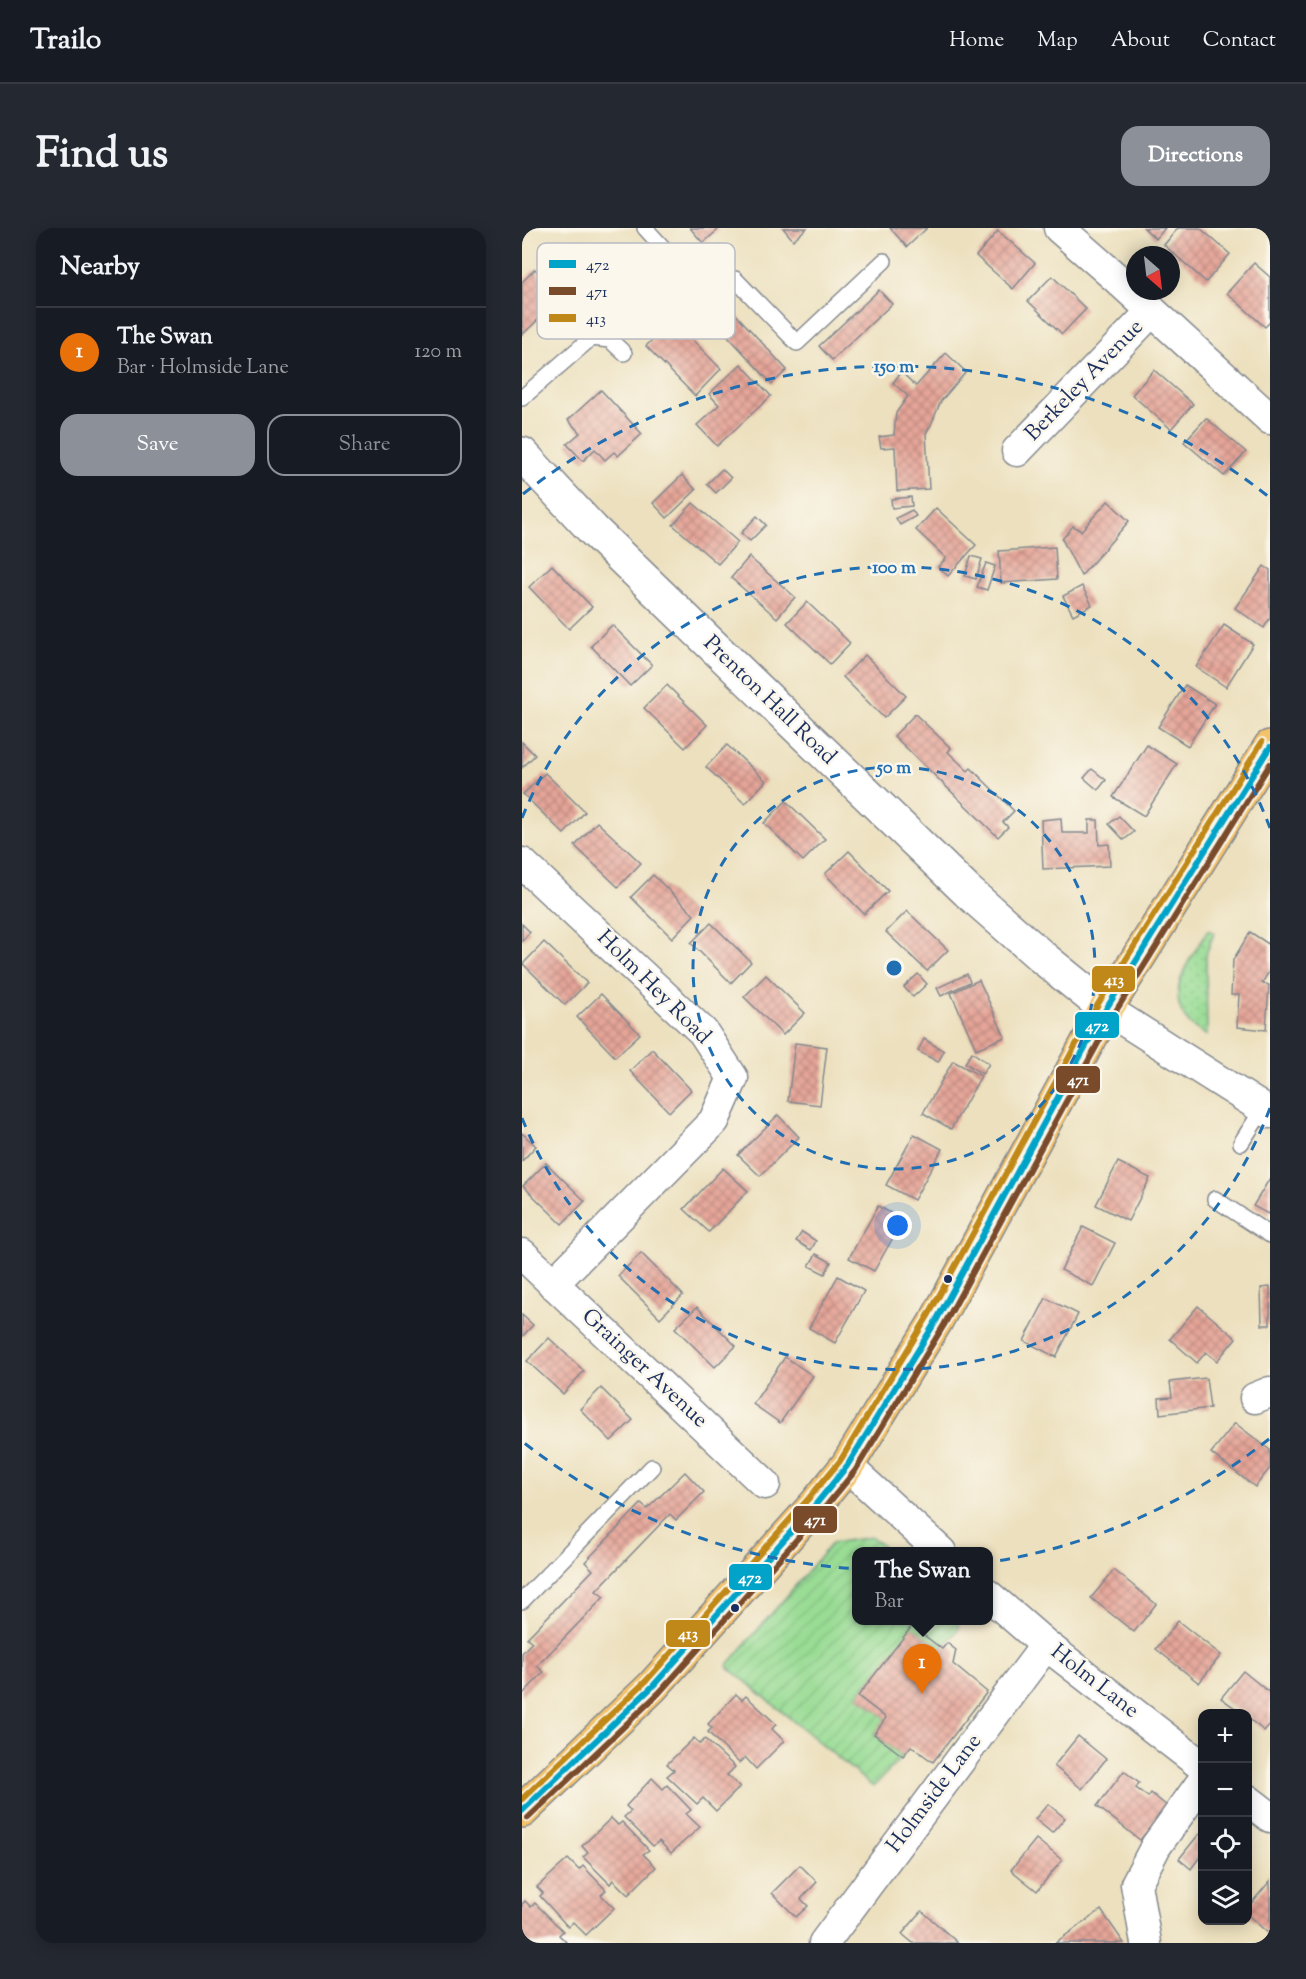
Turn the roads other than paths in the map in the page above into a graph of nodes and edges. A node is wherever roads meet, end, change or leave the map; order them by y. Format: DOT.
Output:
graph roads {
  1 [pos="645,228"];
  2 [pos="1059,228"];
  3 [pos="659,243"];
  4 [pos="884,261"];
  5 [pos="735,279"];
  6 [pos="1152,311"];
  7 [pos="590,339"];
  8 [pos="600,339"];
  9 [pos="624,353"];
  10 [pos="522,398"];
  11 [pos="1270,419"];
  12 [pos="1017,451"];
  13 [pos="522,454"];
  14 [pos="1270,747"];
  15 [pos="522,863"];
  16 [pos="1106,1009"];
  17 [pos="1267,1111"];
  18 [pos="1241,1143"];
  19 [pos="1215,1199"];
  20 [pos="1270,1235"];
  21 [pos="522,1254"];
  22 [pos="552,1284"];
  23 [pos="847,1466"];
  24 [pos="652,1467"];
  25 [pos="765,1484"];
  26 [pos="936,1547"];
  27 [pos="993,1599"];
  28 [pos="522,1601"];
  29 [pos="1046,1644"];
  30 [pos="1199,1763"];
  31 [pos="1198,1789"];
  32 [pos="1252,1803"];
  33 [pos="522,1811"];
  34 [pos="1270,1817"];
  35 [pos="824,1943"];
  36 [pos="1146,1943"];
  1 -- 3 [label="lane"];
  2 -- 6 [label="street"];
  4 -- 5 [label="lane"];
  6 -- 11 [label="street"];
  6 -- 12 [label="street, Berkeley Avenue"];
  7 -- 10 [label="lane"];
  8 -- 9 [label="lane"];
  13 -- 16 [label="street, Prenton Hall Road"];
  14 -- 16 [label="highway"];
  15 -- 22 [label="street, Holm Hey Road"];
  16 -- 17 [label="street"];
  16 -- 23 [label="highway"];
  17 -- 18 [label="lane"];
  19 -- 20 [label="lane"];
  21 -- 22 [label="street, Grainger Avenue"];
  22 -- 25 [label="street, Grainger Avenue"];
  23 -- 26 [label="street"];
  23 -- 33 [label="highway"];
  24 -- 28 [label="lane"];
  27 -- 29 [label="street, Holm Lane"];
  29 -- 30 [label="street, Holm Lane"];
  29 -- 35 [label="street, Holmside Lane"];
  31 -- 36 [label="street"];
  32 -- 34 [label="street"];
}
